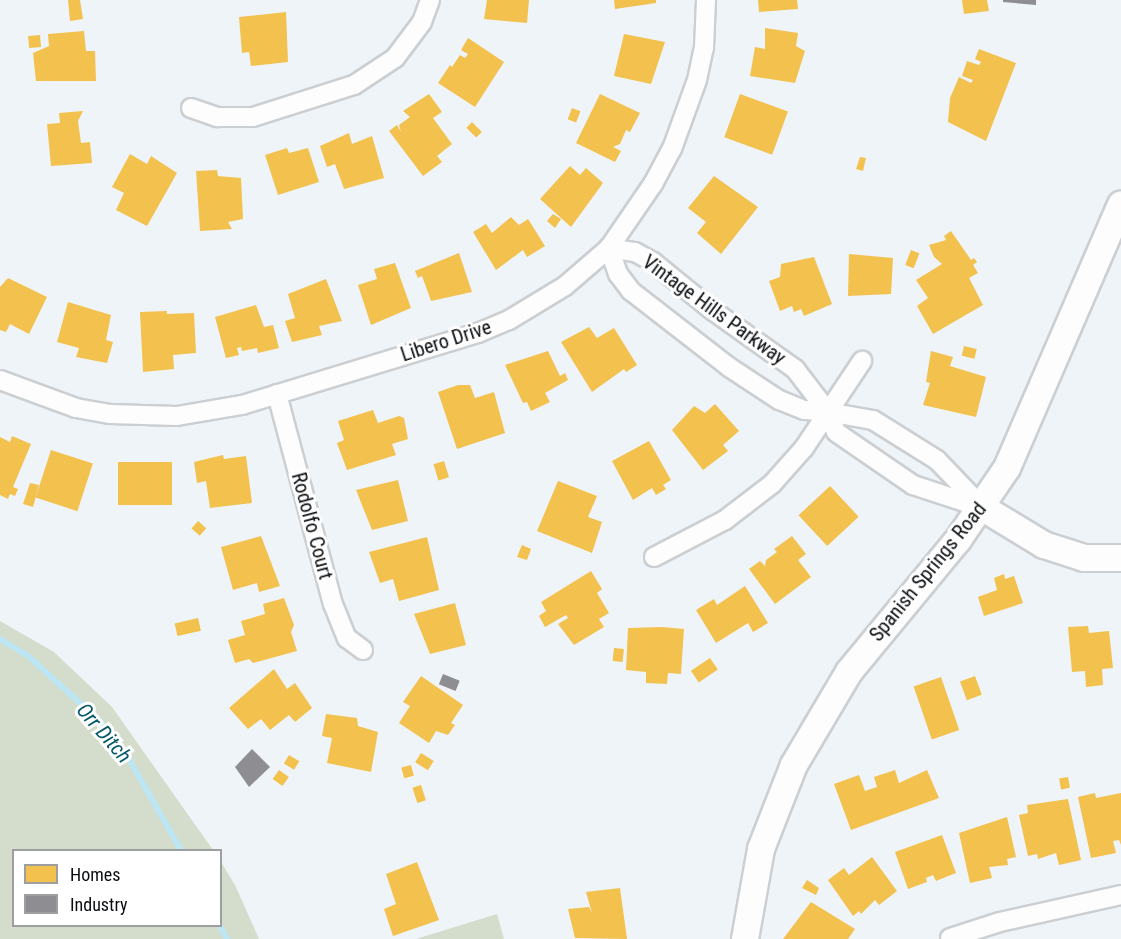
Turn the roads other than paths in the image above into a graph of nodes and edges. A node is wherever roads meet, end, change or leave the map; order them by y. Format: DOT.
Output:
graph roads {
  1 [pos="430,0"];
  2 [pos="706,0"];
  3 [pos="191,108"];
  4 [pos="1121,205"];
  5 [pos="609,248"];
  6 [pos="862,361"];
  7 [pos="0,380"];
  8 [pos="277,394"];
  9 [pos="828,412"];
  10 [pos="983,508"];
  11 [pos="654,556"];
  12 [pos="1121,558"];
  13 [pos="363,650"];
  14 [pos="1121,895"];
  15 [pos="950,938"];
  16 [pos="745,939"];
  1 -- 3 [label="street"];
  2 -- 5 [label="street, Libero Drive"];
  4 -- 10 [label="street, Spanish Springs Road"];
  5 -- 8 [label="street, Libero Drive"];
  5 -- 9 [label="street, Vintage Hills Parkway"];
  5 -- 9 [label="street, Vintage Hills Parkway"];
  6 -- 9 [label="street"];
  7 -- 8 [label="street, Libero Drive"];
  8 -- 13 [label="street, Rodolfo Court"];
  9 -- 10 [label="street, Vintage Hills Parkway"];
  9 -- 10 [label="street, Vintage Hills Parkway"];
  9 -- 11 [label="street"];
  10 -- 12 [label="street, Vintage Hills Parkway"];
  10 -- 16 [label="street, Spanish Springs Road"];
  14 -- 15 [label="street"];
}
